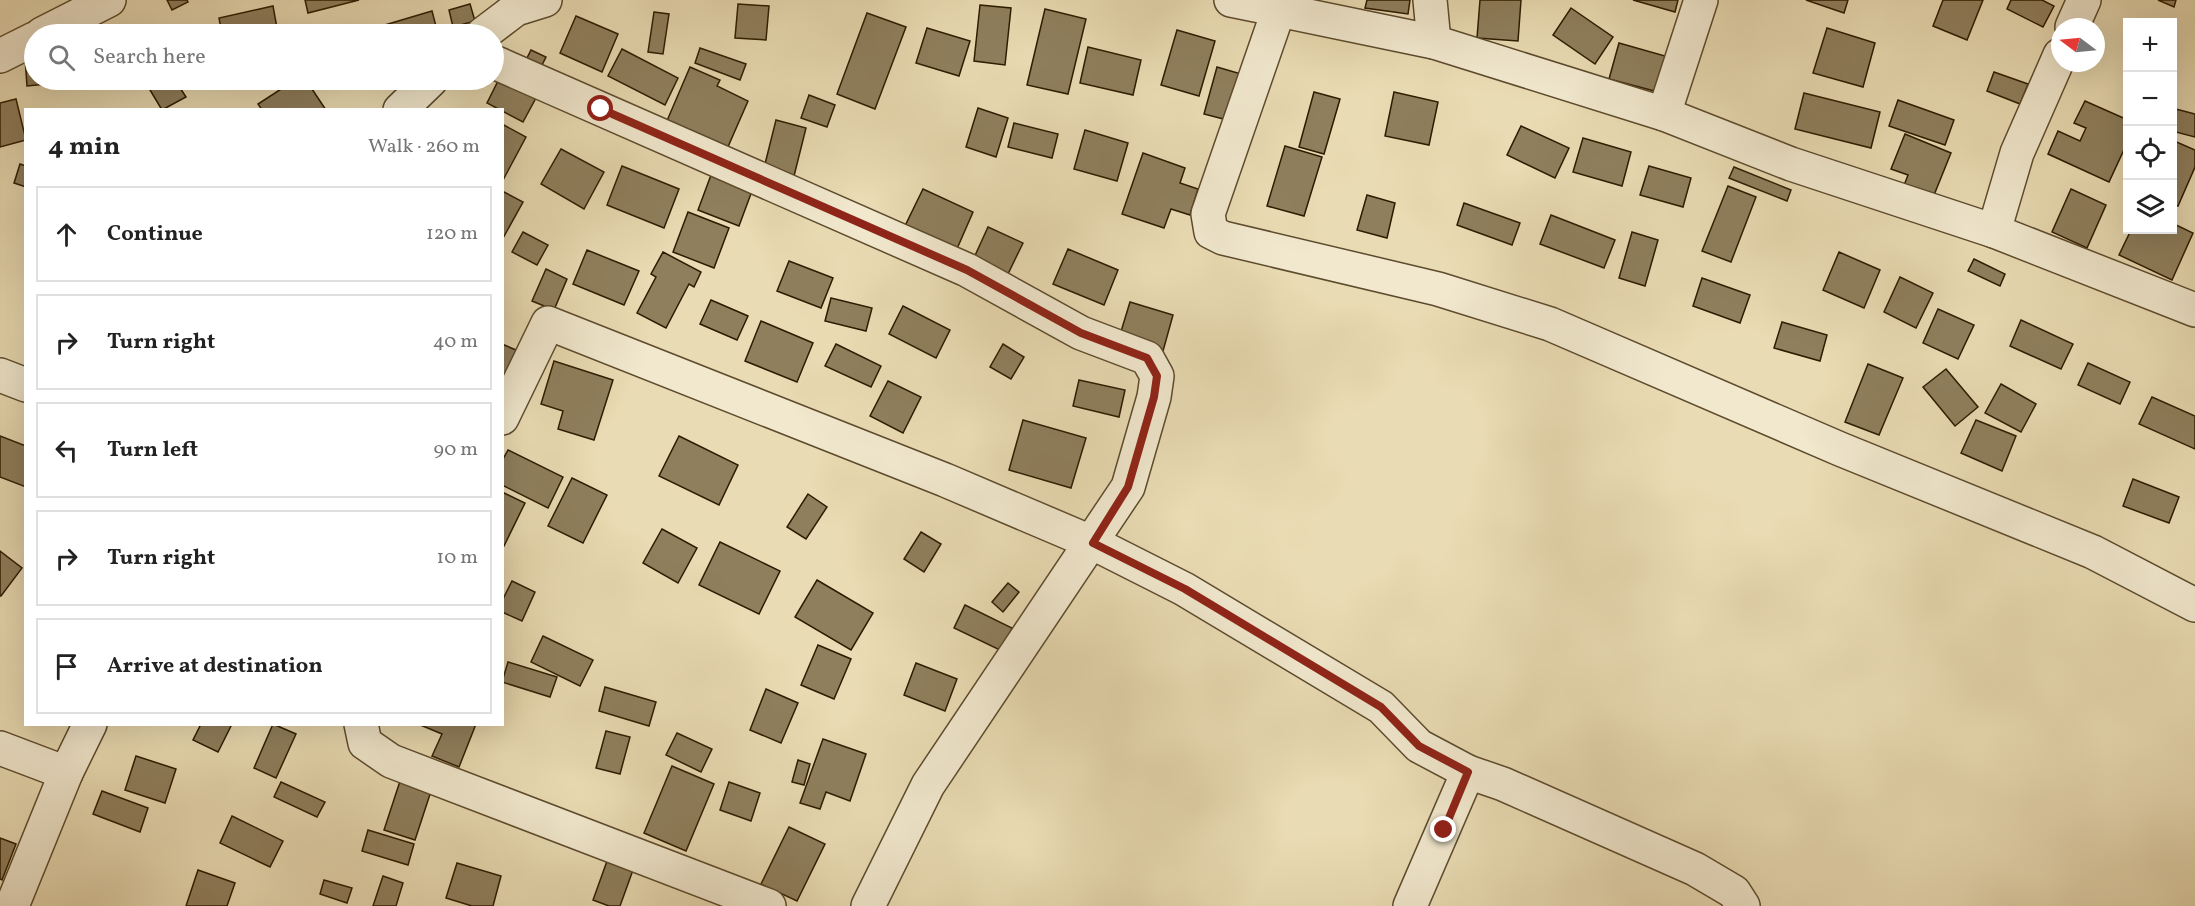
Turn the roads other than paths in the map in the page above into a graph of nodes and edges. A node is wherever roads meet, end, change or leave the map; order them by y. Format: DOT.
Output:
graph roads {
  1 [pos="109,0"];
  2 [pos="544,0"];
  3 [pos="1231,0"];
  4 [pos="1430,0"];
  5 [pos="1701,0"];
  6 [pos="2084,0"];
  7 [pos="1279,9"];
  8 [pos="2076,18"];
  9 [pos="62,24"];
  10 [pos="496,24"];
  11 [pos="1434,42"];
  12 [pos="24,44"];
  13 [pos="0,56"];
  14 [pos="504,66"];
  15 [pos="2053,72"];
  16 [pos="421,90"];
  17 [pos="402,108"];
  18 [pos="1664,114"];
  19 [pos="1994,231"];
  20 [pos="2195,310"];
  21 [pos="0,375"];
  22 [pos="24,385"];
  23 [pos="504,414"];
  24 [pos="1093,543"];
  25 [pos="2195,605"];
  26 [pos="89,726"];
  27 [pos="362,726"];
  28 [pos="0,748"];
  29 [pos="1468,772"];
  30 [pos="66,773"];
  31 [pos="12,906"];
  32 [pos="769,906"];
  33 [pos="868,906"];
  34 [pos="1410,906"];
  35 [pos="1743,906"];
  1 -- 9 [label="street"];
  2 -- 10 [label="street"];
  3 -- 7 [label="street"];
  4 -- 11 [label="street"];
  5 -- 18 [label="street"];
  6 -- 8 [label="street"];
  7 -- 11 [label="street"];
  7 -- 25 [label="street"];
  11 -- 18 [label="street"];
  12 -- 13 [label="street"];
  14 -- 24 [label="street"];
  15 -- 19 [label="street"];
  16 -- 17 [label="street"];
  18 -- 19 [label="street"];
  19 -- 20 [label="street"];
  21 -- 22 [label="street"];
  23 -- 24 [label="street"];
  24 -- 29 [label="street"];
  24 -- 33 [label="street"];
  26 -- 30 [label="street"];
  27 -- 32 [label="street"];
  28 -- 30 [label="street"];
  29 -- 34 [label="street"];
  29 -- 35 [label="street"];
  30 -- 31 [label="street"];
}
